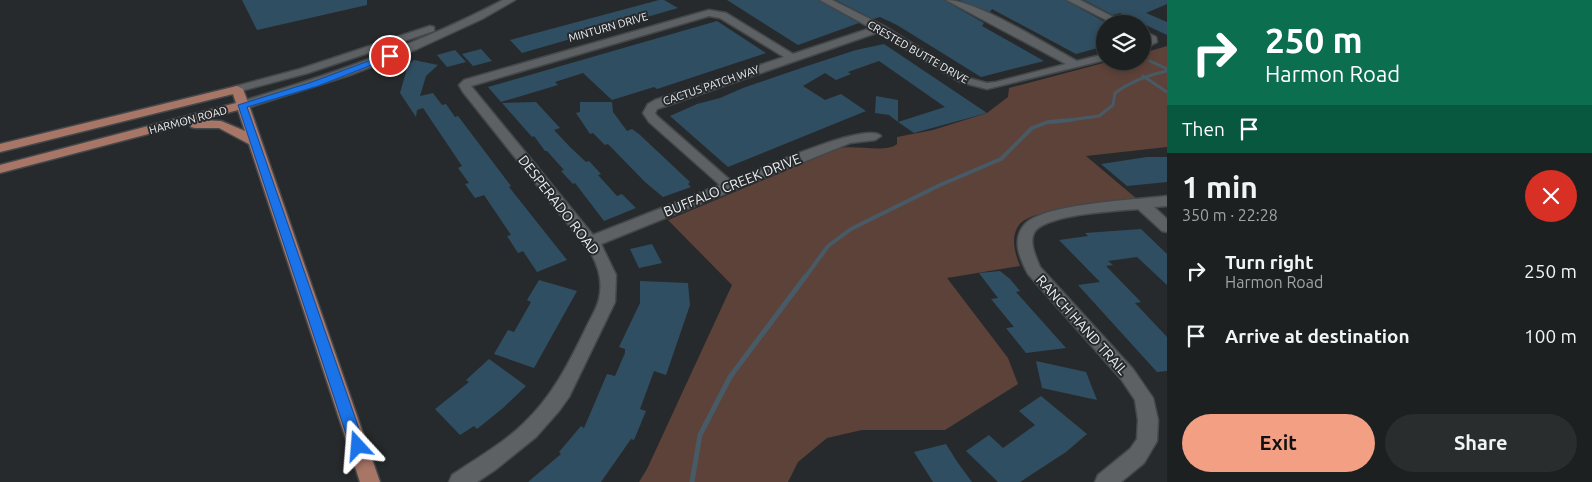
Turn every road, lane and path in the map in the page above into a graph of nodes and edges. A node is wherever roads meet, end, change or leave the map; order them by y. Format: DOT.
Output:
graph roads {
  1 [pos="492,0"];
  2 [pos="510,0"];
  3 [pos="825,0"];
  4 [pos="951,0"];
  5 [pos="1072,0"];
  6 [pos="1103,15"];
  7 [pos="880,28"];
  8 [pos="791,57"];
  9 [pos="1096,59"];
  10 [pos="1074,64"];
  11 [pos="482,76"];
  12 [pos="237,89"];
  13 [pos="242,105"];
  14 [pos="161,127"];
  15 [pos="875,136"];
  16 [pos="256,143"];
  17 [pos="0,148"];
  18 [pos="0,169"];
  19 [pos="729,186"];
  20 [pos="1167,201"];
  21 [pos="1141,204"];
  22 [pos="1167,227"];
  23 [pos="590,242"];
  24 [pos="370,482"];
  25 [pos="459,482"];
  26 [pos="1105,482"];
  1 -- 12 [label="street, HARMON ROAD"];
  2 -- 13 [label="street, HARMON ROAD"];
  3 -- 7 [label="street, CRESTED BUTTE DRIVE"];
  4 -- 10 [label="street"];
  5 -- 6 [label="street"];
  7 -- 8 [label="street, CACTUS PATCH WAY"];
  7 -- 10 [label="street, CRESTED BUTTE DRIVE"];
  8 -- 11 [label="street, MINTURN DRIVE"];
  8 -- 19 [label="street, CACTUS PATCH WAY"];
  9 -- 10 [label="street, CRESTED BUTTE DRIVE"];
  11 -- 23 [label="street, DESPERADO ROAD"];
  12 -- 13 [label="main road"];
  12 -- 17 [label="main road, HARMON ROAD"];
  13 -- 14 [label="main road, HARMON ROAD"];
  13 -- 16 [label="main road"];
  14 -- 16 [label="main road"];
  14 -- 18 [label="main road, HARMON ROAD"];
  15 -- 19 [label="street, BUFFALO CREEK DRIVE"];
  16 -- 24 [label="main road"];
  19 -- 23 [label="street, BUFFALO CREEK DRIVE"];
  20 -- 21 [label="street, RANCH HAND TRAIL"];
  21 -- 22 [label="street"];
  21 -- 26 [label="street, RANCH HAND TRAIL"];
  23 -- 25 [label="street, DESPERADO ROAD"];
}
